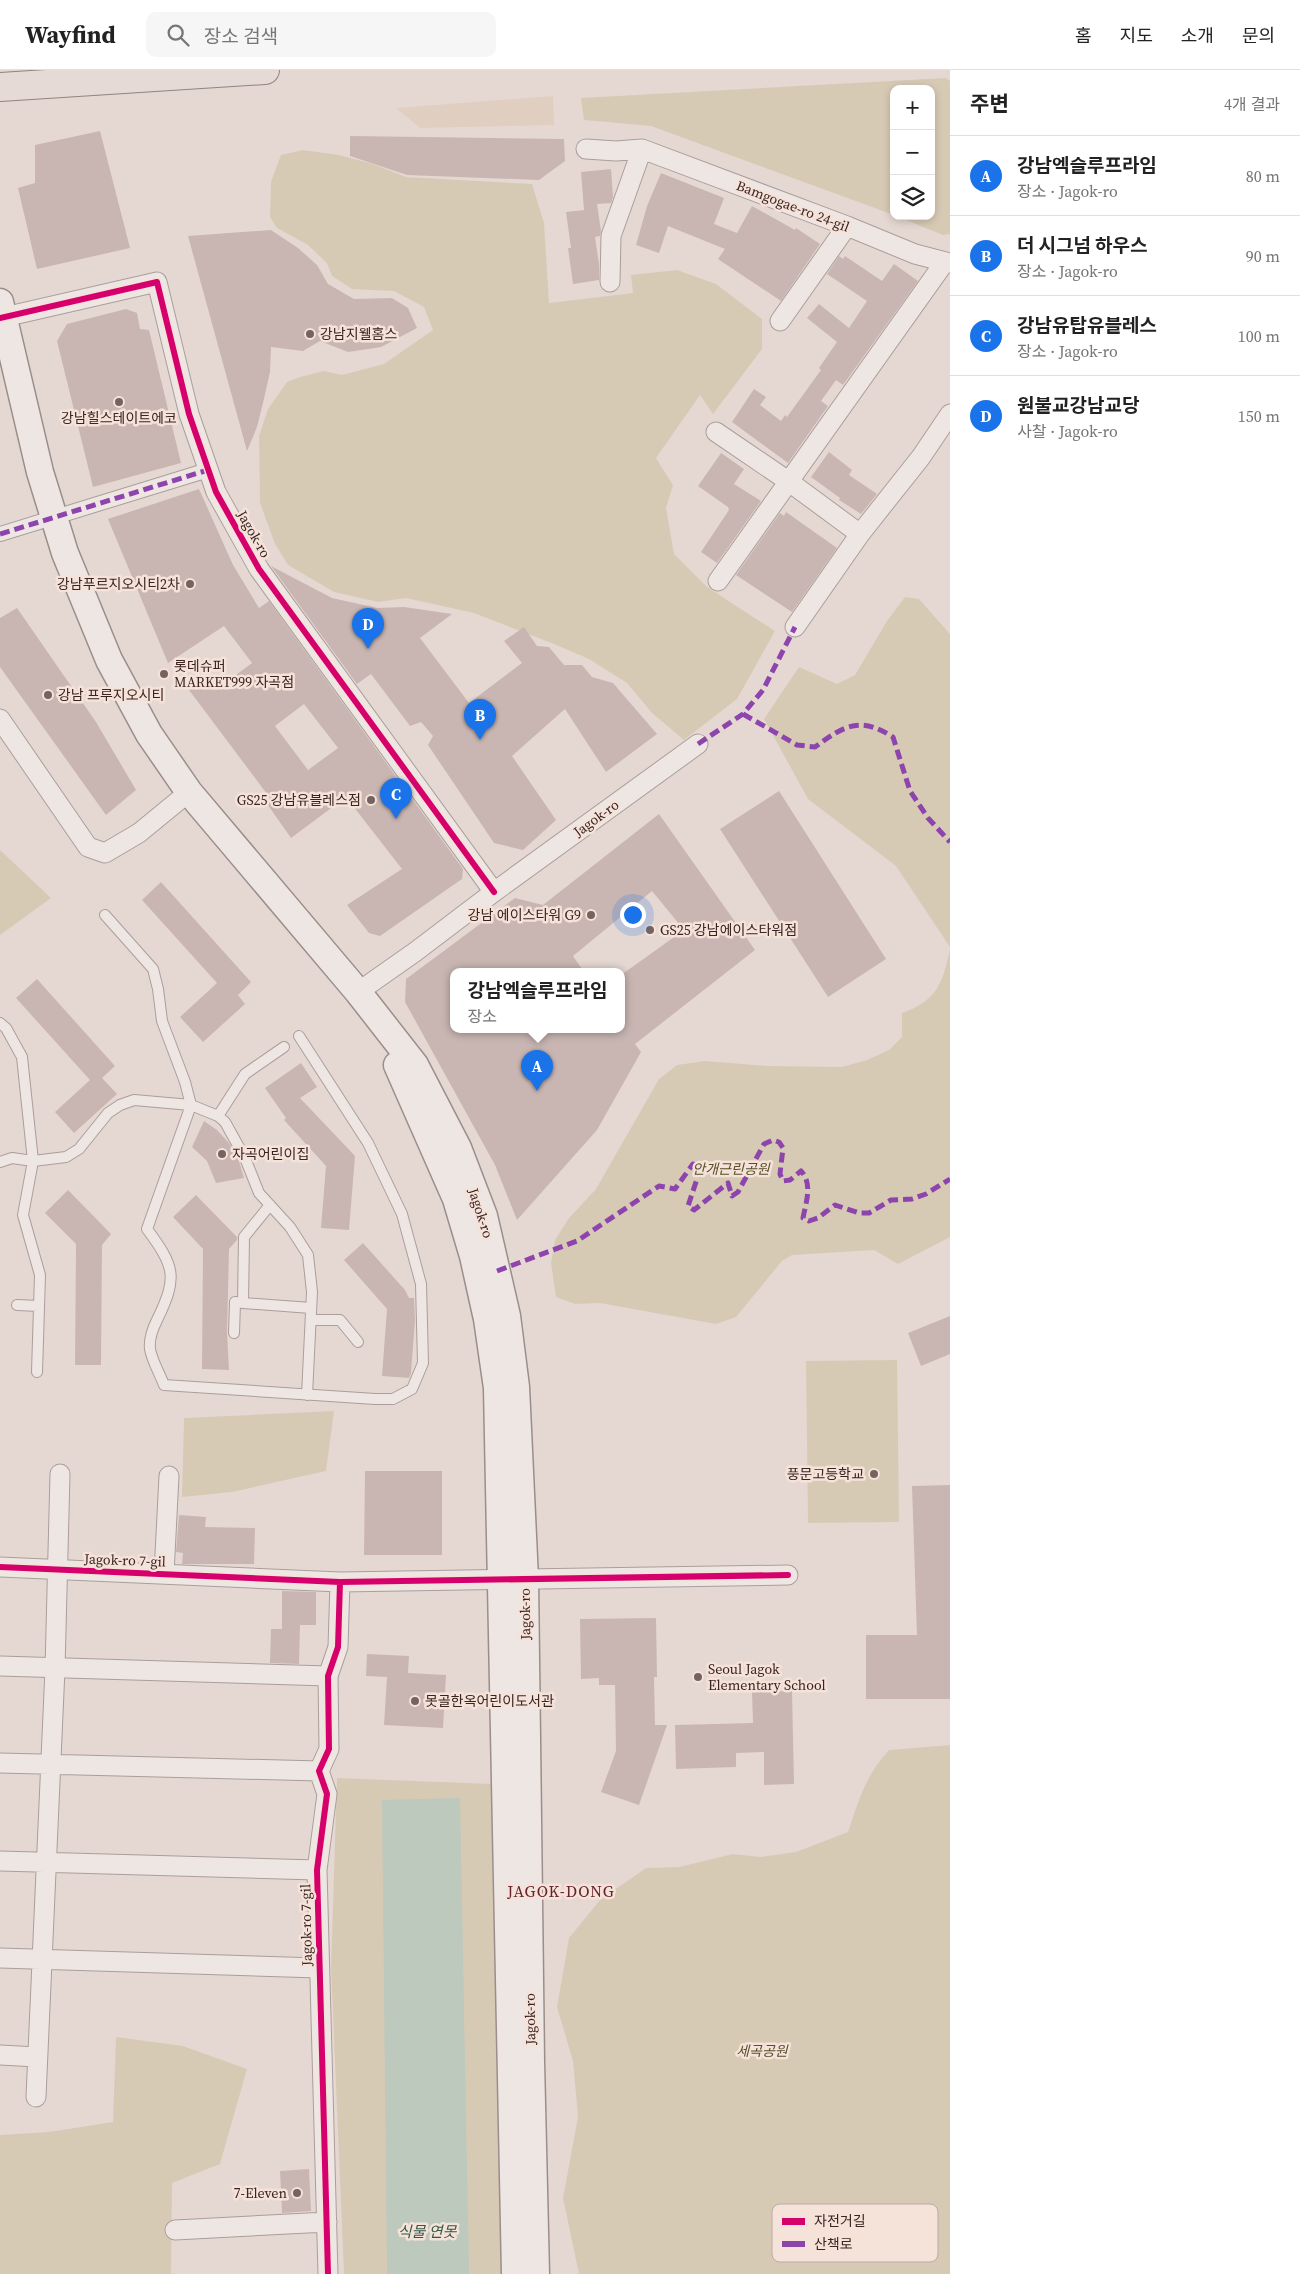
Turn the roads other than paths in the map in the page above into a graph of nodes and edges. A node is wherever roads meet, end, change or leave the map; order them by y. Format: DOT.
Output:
graph roads {
  1 [pos="265,70"];
  2 [pos="0,87"];
  3 [pos="586,149"];
  4 [pos="642,149"];
  5 [pos="847,226"];
  6 [pos="947,263"];
  7 [pos="610,282"];
  8 [pos="1,312"];
  9 [pos="780,321"];
  10 [pos="950,414"];
  11 [pos="716,432"];
  12 [pos="208,470"];
  13 [pos="788,481"];
  14 [pos="54,518"];
  15 [pos="0,534"];
  16 [pos="860,534"];
  17 [pos="718,581"];
  18 [pos="795,627"];
  19 [pos="0,719"];
  20 [pos="698,744"];
  21 [pos="189,792"];
  22 [pos="494,892"];
  23 [pos="105,915"];
  24 [pos="358,992"];
  25 [pos="0,1023"];
  26 [pos="9,1034"];
  27 [pos="300,1036"];
  28 [pos="0,1042"];
  29 [pos="284,1047"];
  30 [pos="191,1105"];
  31 [pos="218,1116"];
  32 [pos="33,1160"];
  33 [pos="0,1162"];
  34 [pos="270,1205"];
  35 [pos="243,1303"];
  36 [pos="17,1305"];
  37 [pos="39,1306"];
  38 [pos="311,1308"];
  39 [pos="311,1320"];
  40 [pos="234,1333"];
  41 [pos="358,1342"];
  42 [pos="37,1372"];
  43 [pos="307,1395"];
  44 [pos="60,1474"];
  45 [pos="168,1476"];
  46 [pos="0,1567"];
  47 [pos="58,1570"];
  48 [pos="164,1574"];
  49 [pos="788,1575"];
  50 [pos="513,1580"];
  51 [pos="340,1582"];
  52 [pos="0,1666"];
  53 [pos="55,1669"];
  54 [pos="328,1676"];
  55 [pos="0,1763"];
  56 [pos="51,1765"];
  57 [pos="319,1771"];
  58 [pos="0,1861"];
  59 [pos="46,1863"];
  60 [pos="317,1870"];
  61 [pos="0,1958"];
  62 [pos="41,1960"];
  63 [pos="319,1968"];
  64 [pos="0,2055"];
  65 [pos="37,2057"];
  66 [pos="36,2097"];
  67 [pos="326,2222"];
  68 [pos="175,2230"];
  69 [pos="328,2274"];
  70 [pos="515,2274"];
  71 [pos="536,2274"];
  1 -- 2 [label="main road"];
  3 -- 4 [label="street, Bamgogae-ro 24-gil"];
  4 -- 5 [label="street, Bamgogae-ro 24-gil"];
  4 -- 7 [label="street"];
  5 -- 6 [label="street, Bamgogae-ro 24-gil"];
  5 -- 9 [label="street"];
  6 -- 13 [label="street, Bamgogae-ro 24-gil"];
  8 -- 12 [label="street, Jagok-ro"];
  8 -- 14 [label="main road, Jagok-ro"];
  10 -- 16 [label="street"];
  11 -- 13 [label="street"];
  12 -- 14 [label="street"];
  12 -- 22 [label="street, Jagok-ro"];
  13 -- 16 [label="street"];
  13 -- 17 [label="street, Bamgogae-ro 24-gil"];
  14 -- 15 [label="street"];
  14 -- 21 [label="main road, Jagok-ro"];
  16 -- 18 [label="street"];
  19 -- 21 [label="street"];
  20 -- 22 [label="street, Jagok-ro"];
  21 -- 24 [label="main road, Jagok-ro"];
  22 -- 24 [label="street, Jagok-ro"];
  23 -- 30 [label="lane"];
  24 -- 50 [label="main road, Jagok-ro"];
  25 -- 26 [label="lane"];
  26 -- 28 [label="lane"];
  26 -- 32 [label="lane"];
  27 -- 43 [label="lane"];
  29 -- 31 [label="lane"];
  30 -- 31 [label="lane"];
  30 -- 32 [label="lane"];
  30 -- 43 [label="lane"];
  31 -- 34 [label="lane"];
  32 -- 33 [label="lane"];
  32 -- 37 [label="lane"];
  34 -- 35 [label="lane"];
  34 -- 38 [label="lane"];
  35 -- 38 [label="lane"];
  35 -- 40 [label="lane"];
  36 -- 37 [label="lane"];
  37 -- 42 [label="lane"];
  38 -- 39 [label="lane"];
  39 -- 41 [label="lane"];
  39 -- 43 [label="lane"];
  44 -- 47 [label="street"];
  45 -- 48 [label="street, Jagok-ro 7-gil"];
  46 -- 47 [label="street, Jagok-ro 7-gil"];
  47 -- 48 [label="street, Jagok-ro 7-gil"];
  47 -- 53 [label="street"];
  48 -- 51 [label="street, Jagok-ro 7-gil"];
  49 -- 50 [label="street, Jagok-ro 7-gil"];
  50 -- 51 [label="street, Jagok-ro 7-gil"];
  50 -- 70 [label="main road, Jagok-ro"];
  50 -- 71 [label="main road, Jagok-ro"];
  51 -- 54 [label="street"];
  52 -- 53 [label="street"];
  53 -- 54 [label="street"];
  53 -- 56 [label="street"];
  54 -- 57 [label="street"];
  55 -- 56 [label="street"];
  56 -- 57 [label="street"];
  56 -- 59 [label="street"];
  57 -- 60 [label="street, Jagok-ro 7-gil"];
  58 -- 59 [label="street, Jagok-ro 7-gil"];
  59 -- 60 [label="street, Jagok-ro 7-gil"];
  59 -- 62 [label="street"];
  60 -- 63 [label="street, Jagok-ro 7-gil"];
  61 -- 62 [label="street, Jagok-ro 7-gil"];
  62 -- 63 [label="street, Jagok-ro 7-gil"];
  62 -- 65 [label="street"];
  63 -- 67 [label="street, Jagok-ro 7-gil"];
  64 -- 65 [label="street"];
  65 -- 66 [label="street"];
  67 -- 68 [label="street"];
  67 -- 69 [label="street, Jagok-ro 7-gil"];
}
